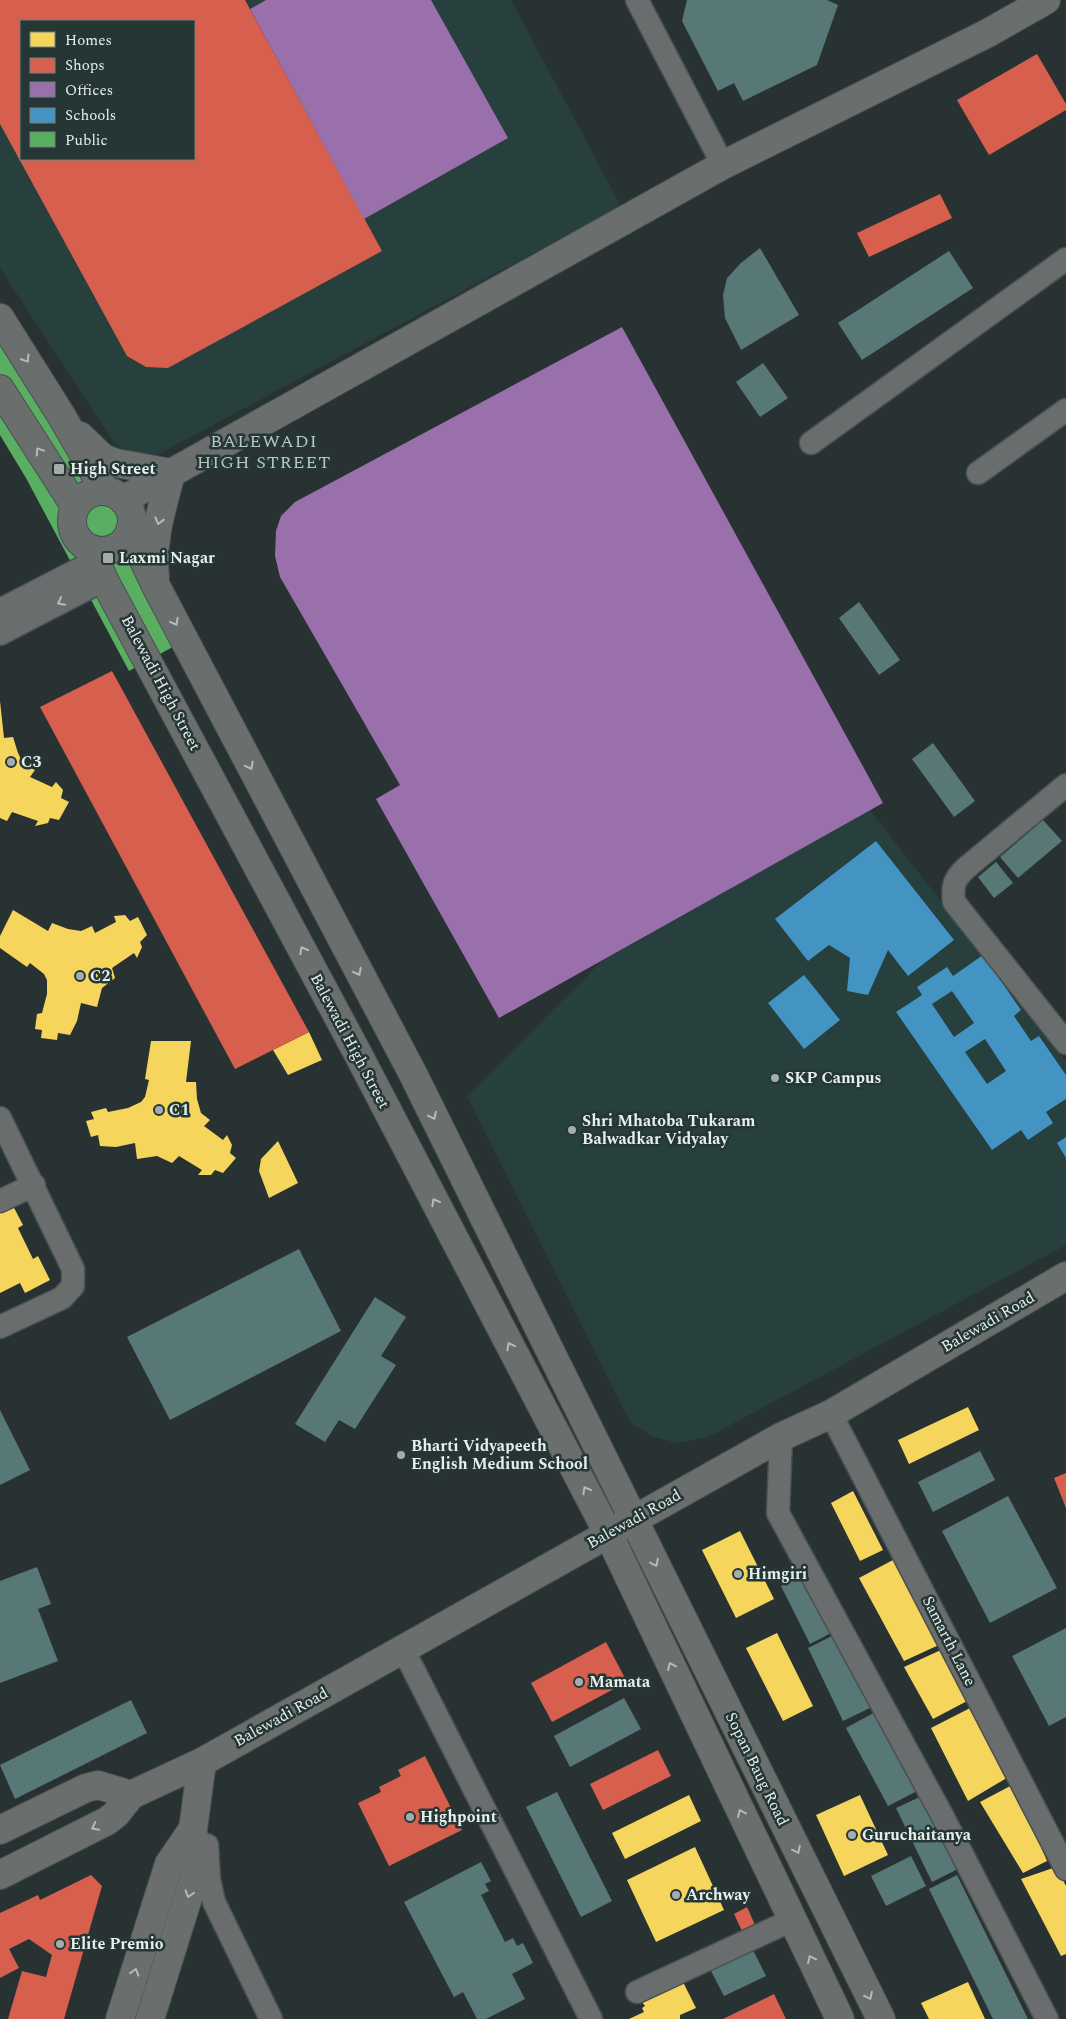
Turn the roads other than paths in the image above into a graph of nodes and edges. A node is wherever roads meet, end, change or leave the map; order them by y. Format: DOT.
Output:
graph roads {
  1 [pos="636,0"];
  2 [pos="1046,0"];
  3 [pos="723,165"];
  4 [pos="1066,259"];
  5 [pos="0,318"];
  6 [pos="0,389"];
  7 [pos="1066,410"];
  8 [pos="61,415"];
  9 [pos="811,443"];
  10 [pos="171,473"];
  11 [pos="978,473"];
  12 [pos="114,495"];
  13 [pos="75,506"];
  14 [pos="130,532"];
  15 [pos="97,563"];
  16 [pos="156,586"];
  17 [pos="0,610"];
  18 [pos="0,634"];
  19 [pos="1066,785"];
  20 [pos="1066,1043"];
  21 [pos="0,1118"];
  22 [pos="34,1185"];
  23 [pos="0,1201"];
  24 [pos="1065,1279"];
  25 [pos="0,1327"];
  26 [pos="831,1414"];
  27 [pos="780,1437"];
  28 [pos="634,1520"];
  29 [pos="608,1534"];
  30 [pos="403,1649"];
  31 [pos="202,1762"];
  32 [pos="131,1795"];
  33 [pos="193,1829"];
  34 [pos="0,1830"];
  35 [pos="1066,1869"];
  36 [pos="0,1875"];
  37 [pos="792,1920"];
  38 [pos="637,1992"];
  39 [pos="586,2017"];
  40 [pos="120,2019"];
  41 [pos="150,2019"];
  42 [pos="271,2019"];
  43 [pos="840,2019"];
  44 [pos="881,2019"];
  45 [pos="1047,2019"];
  1 -- 3 [label="street"];
  2 -- 3 [label="street"];
  3 -- 10 [label="street"];
  4 -- 9 [label="street"];
  5 -- 8 [label="street, one-way"];
  13 -- 6 [label="street, one-way"];
  7 -- 11 [label="street"];
  8 -- 10 [label="street"];
  8 -- 12 [label="street"];
  10 -- 12 [label="street"];
  10 -- 16 [label="street, one-way"];
  12 -- 13 [label="street"];
  12 -- 14 [label="street"];
  13 -- 15 [label="street, Balewadi High Street"];
  14 -- 15 [label="street"];
  14 -- 16 [label="street"];
  15 -- 17 [label="street"];
  15 -- 18 [label="street, one-way"];
  29 -- 15 [label="street, Balewadi High Street, one-way"];
  16 -- 28 [label="street, one-way"];
  19 -- 20 [label="street"];
  21 -- 22 [label="street"];
  22 -- 23 [label="street"];
  22 -- 25 [label="street"];
  24 -- 26 [label="street, Balewadi Road"];
  26 -- 27 [label="street, Balewadi Road"];
  26 -- 35 [label="street, Samarth Lane"];
  27 -- 28 [label="street, Balewadi Road"];
  27 -- 45 [label="street"];
  28 -- 29 [label="street, Balewadi Road"];
  28 -- 44 [label="street, Sopan Baug Road, one-way"];
  29 -- 30 [label="street, Balewadi Road"];
  37 -- 29 [label="street, Sopan Baug Road, one-way"];
  30 -- 31 [label="street, Balewadi Road"];
  30 -- 39 [label="street"];
  31 -- 32 [label="street, Balewadi Road"];
  31 -- 33 [label="street"];
  31 -- 42 [label="street"];
  32 -- 34 [label="street"];
  32 -- 36 [label="street, one-way"];
  40 -- 33 [label="street, one-way"];
  33 -- 41 [label="street, one-way"];
  37 -- 38 [label="street"];
  43 -- 37 [label="street, Sopan Baug Road, one-way"];
}
